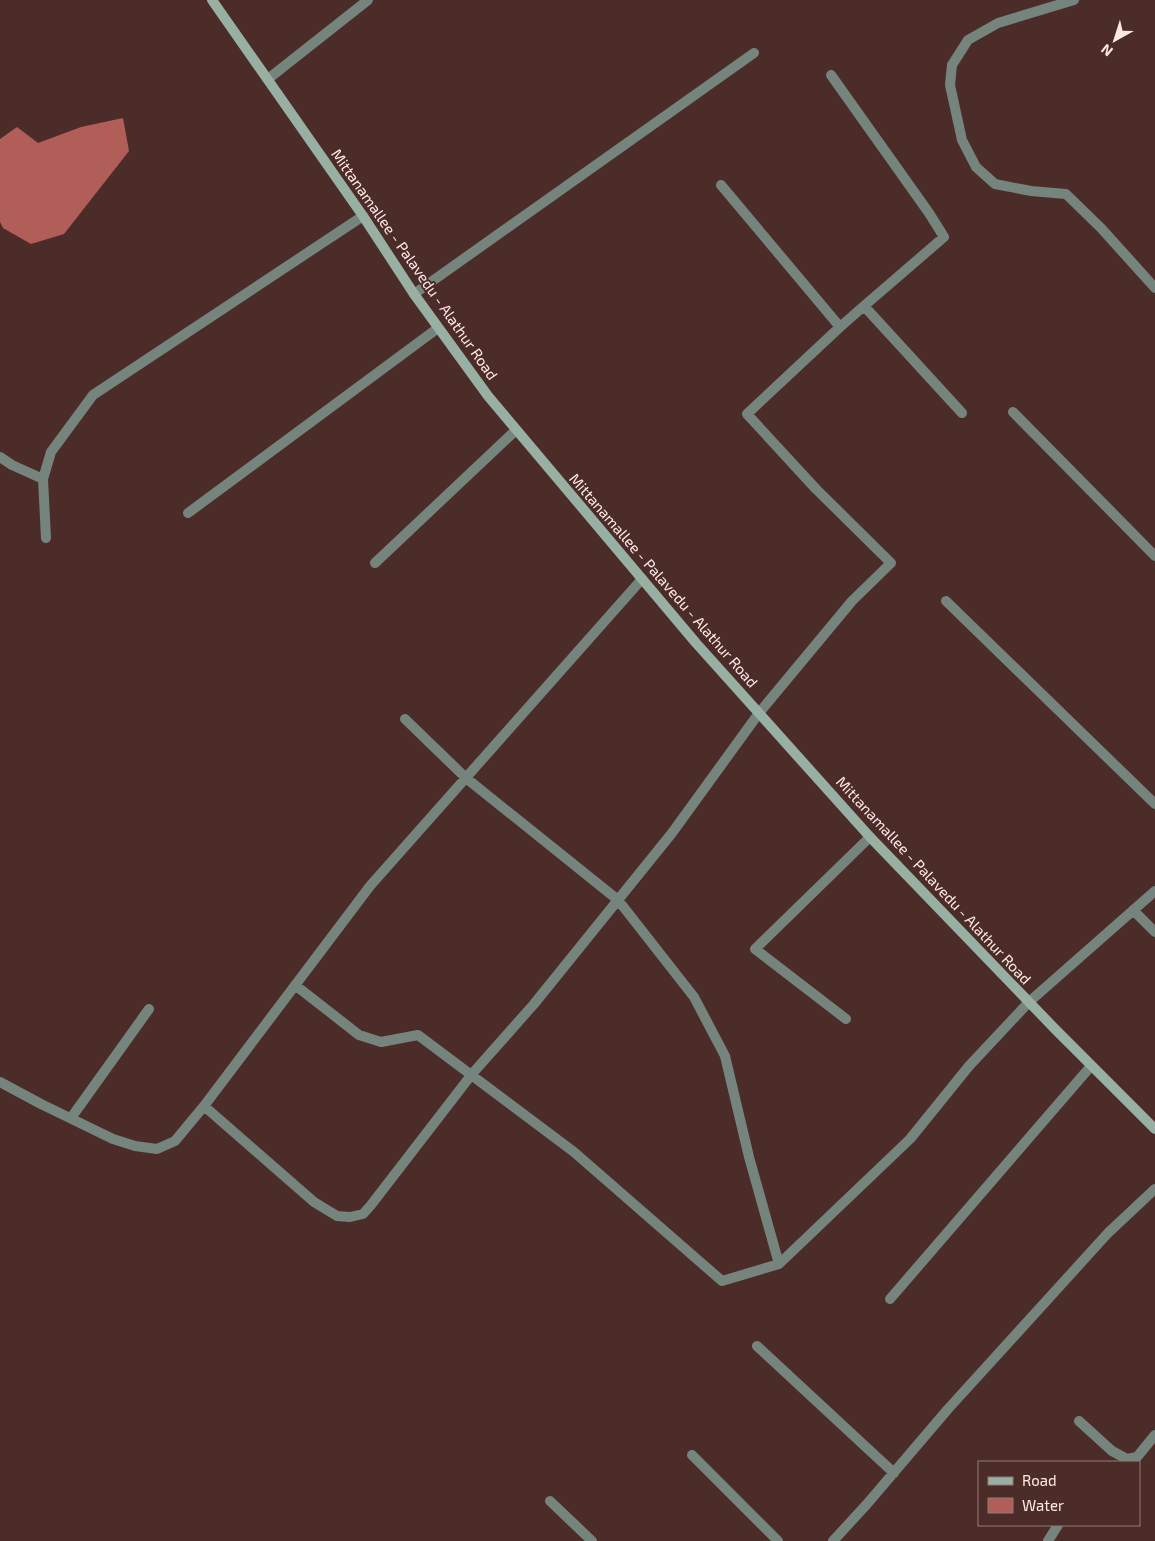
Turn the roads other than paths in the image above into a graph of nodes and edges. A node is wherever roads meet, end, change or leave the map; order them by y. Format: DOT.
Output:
graph roads {
  1 [pos="212,0"];
  2 [pos="368,0"];
  3 [pos="1074,0"];
  4 [pos="754,52"];
  5 [pos="831,75"];
  6 [pos="268,79"];
  7 [pos="720,185"];
  8 [pos="363,216"];
  9 [pos="1155,288"];
  10 [pos="414,294"];
  11 [pos="864,306"];
  12 [pos="840,327"];
  13 [pos="438,328"];
  14 [pos="1013,412"];
  15 [pos="962,413"];
  16 [pos="516,430"];
  17 [pos="0,456"];
  18 [pos="43,479"];
  19 [pos="188,513"];
  20 [pos="46,538"];
  21 [pos="1155,556"];
  22 [pos="375,563"];
  23 [pos="642,580"];
  24 [pos="946,601"];
  25 [pos="759,713"];
  26 [pos="405,719"];
  27 [pos="466,778"];
  28 [pos="1155,804"];
  29 [pos="870,837"];
  30 [pos="1155,891"];
  31 [pos="618,900"];
  32 [pos="1133,910"];
  33 [pos="1155,932"];
  34 [pos="295,985"];
  35 [pos="1028,1002"];
  36 [pos="148,1009"];
  37 [pos="846,1019"];
  38 [pos="1092,1066"];
  39 [pos="472,1074"];
  40 [pos="0,1082"];
  41 [pos="204,1106"];
  42 [pos="71,1118"];
  43 [pos="1155,1129"];
  44 [pos="1155,1189"];
  45 [pos="779,1264"];
  46 [pos="890,1299"];
  47 [pos="757,1346"];
  48 [pos="1079,1421"];
  49 [pos="1155,1435"];
  50 [pos="692,1455"];
  51 [pos="894,1473"];
  52 [pos="550,1501"];
  53 [pos="1057,1526"];
  54 [pos="592,1541"];
  55 [pos="778,1541"];
  56 [pos="833,1541"];
  57 [pos="1048,1541"];
  1 -- 6 [label="street, Mittanamallee - Palavedu - Alathur Road"];
  2 -- 6 [label="street"];
  3 -- 9 [label="street"];
  4 -- 10 [label="street"];
  5 -- 11 [label="street"];
  6 -- 8 [label="street, Mittanamallee - Palavedu - Alathur Road"];
  7 -- 12 [label="street"];
  8 -- 10 [label="street, Mittanamallee - Palavedu - Alathur Road"];
  8 -- 18 [label="street"];
  10 -- 13 [label="street, Mittanamallee - Palavedu - Alathur Road"];
  11 -- 12 [label="street"];
  11 -- 15 [label="street"];
  12 -- 25 [label="street"];
  13 -- 16 [label="street, Mittanamallee - Palavedu - Alathur Road"];
  13 -- 19 [label="street"];
  14 -- 21 [label="street"];
  16 -- 22 [label="street"];
  16 -- 23 [label="street, Mittanamallee - Palavedu - Alathur Road"];
  17 -- 18 [label="street"];
  18 -- 20 [label="street"];
  23 -- 25 [label="street, Mittanamallee - Palavedu - Alathur Road"];
  23 -- 27 [label="street"];
  24 -- 28 [label="street"];
  25 -- 29 [label="street, Mittanamallee - Palavedu - Alathur Road"];
  25 -- 31 [label="street"];
  26 -- 27 [label="street"];
  27 -- 31 [label="street"];
  27 -- 34 [label="street"];
  29 -- 35 [label="street, Mittanamallee - Palavedu - Alathur Road"];
  29 -- 37 [label="street"];
  30 -- 32 [label="street"];
  31 -- 39 [label="street"];
  31 -- 45 [label="street"];
  32 -- 33 [label="street"];
  32 -- 35 [label="street"];
  34 -- 39 [label="street"];
  34 -- 41 [label="street"];
  35 -- 38 [label="street, Mittanamallee - Palavedu - Alathur Road"];
  35 -- 45 [label="street"];
  36 -- 42 [label="street"];
  38 -- 43 [label="street, Mittanamallee - Palavedu - Alathur Road"];
  38 -- 46 [label="street"];
  39 -- 41 [label="street"];
  39 -- 45 [label="street"];
  40 -- 42 [label="street"];
  41 -- 42 [label="street"];
  44 -- 51 [label="street"];
  47 -- 51 [label="street"];
  48 -- 49 [label="street"];
  50 -- 55 [label="street"];
  51 -- 56 [label="street"];
  52 -- 54 [label="street"];
  53 -- 57 [label="street"];
}
